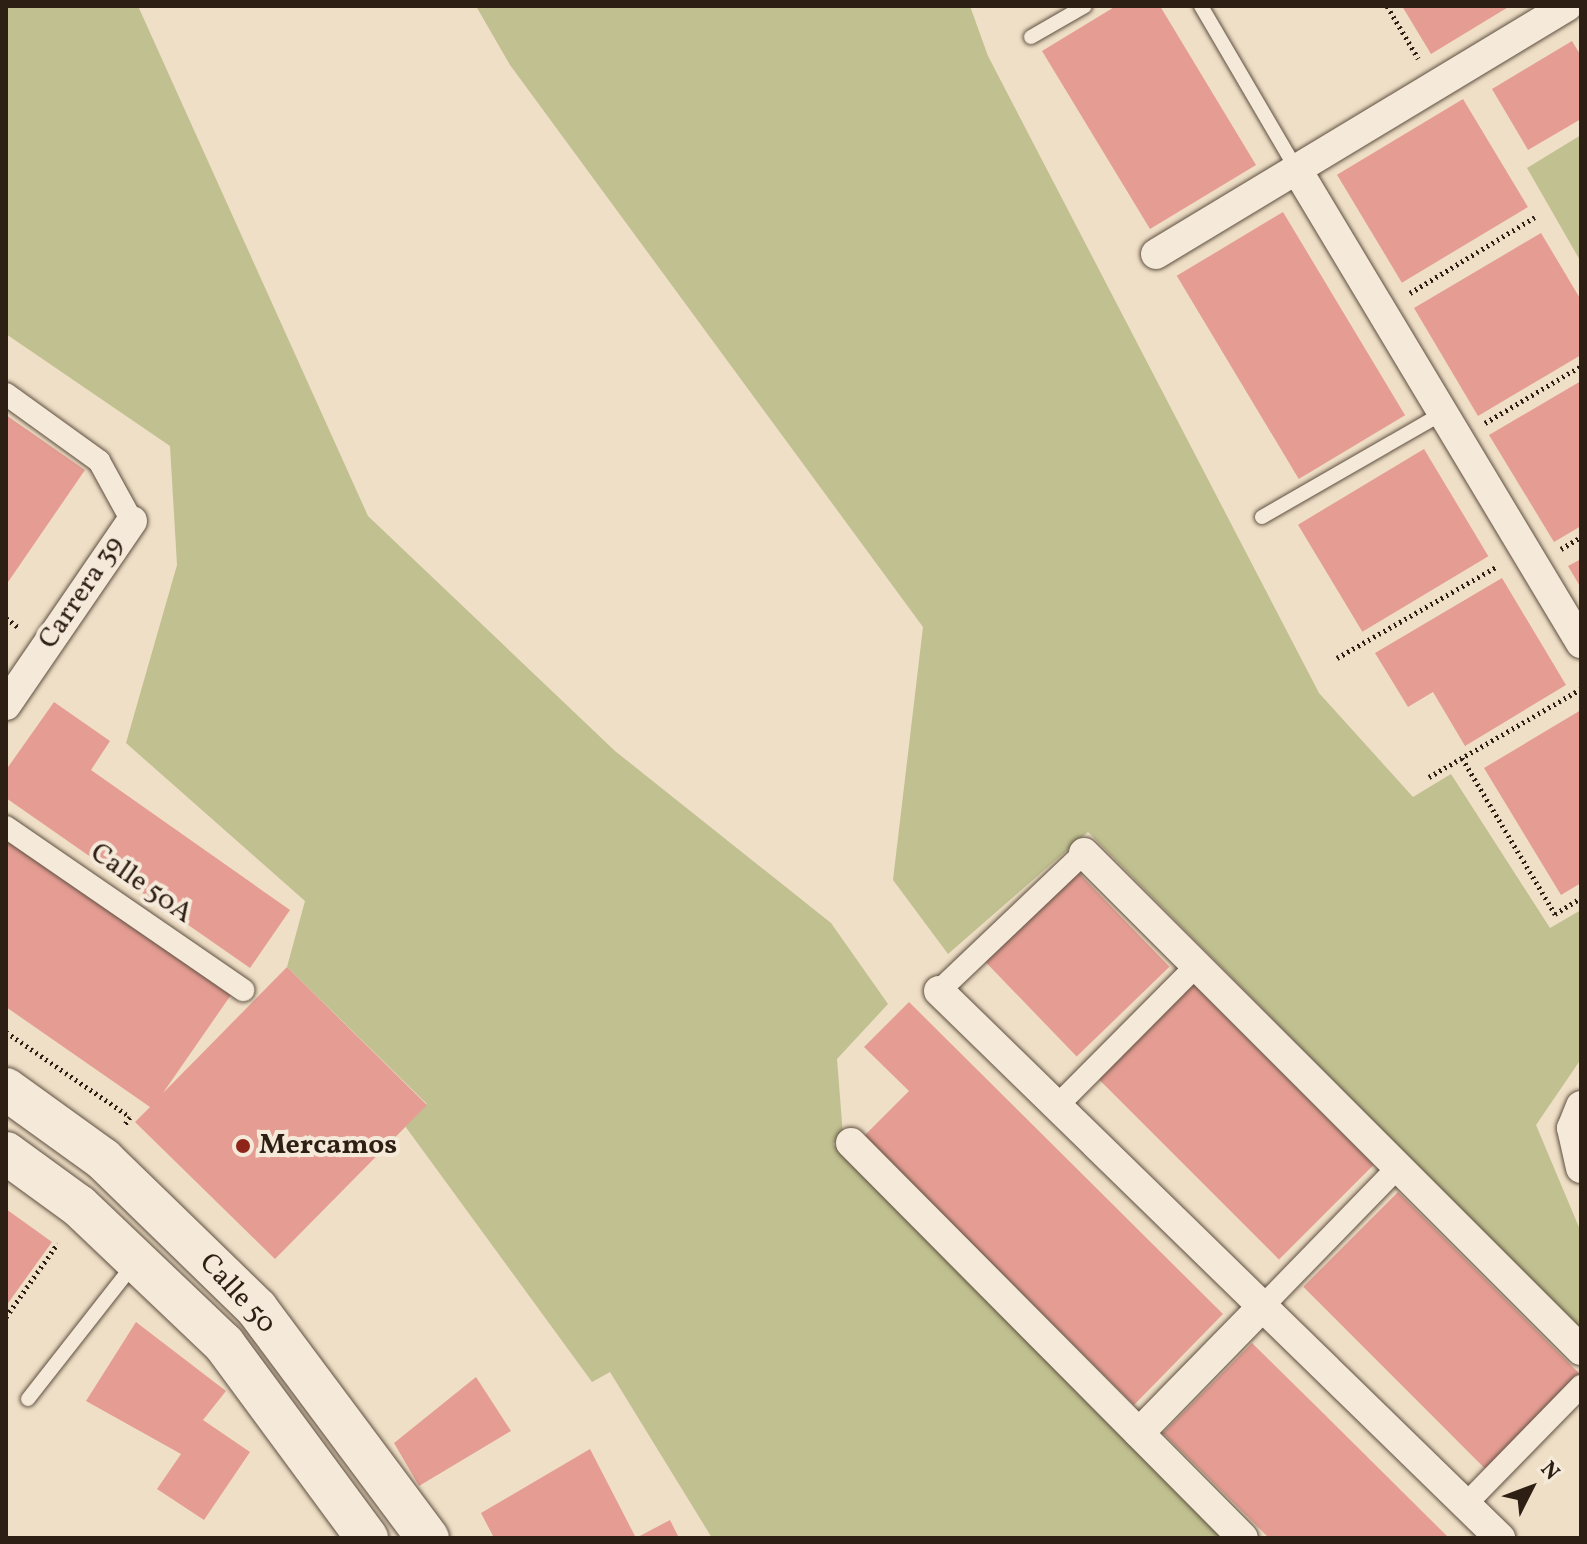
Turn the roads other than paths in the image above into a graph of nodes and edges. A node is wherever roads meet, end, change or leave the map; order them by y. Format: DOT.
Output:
graph roads {
  1 [pos="1085,6"];
  2 [pos="1201,6"];
  3 [pos="1567,6"];
  4 [pos="1031,37"];
  5 [pos="1297,170"];
  6 [pos="1156,254"];
  7 [pos="6,394"];
  8 [pos="1451,426"];
  9 [pos="1262,517"];
  10 [pos="132,521"];
  11 [pos="1581,643"];
  12 [pos="6,705"];
  13 [pos="6,827"];
  14 [pos="1084,853"];
  15 [pos="1196,966"];
  16 [pos="243,990"];
  17 [pos="939,991"];
  18 [pos="6,1089"];
  19 [pos="1057,1106"];
  20 [pos="1581,1106"];
  21 [pos="851,1143"];
  22 [pos="6,1153"];
  23 [pos="1397,1168"];
  24 [pos="1581,1168"];
  25 [pos="136,1260"];
  26 [pos="1264,1305"];
  27 [pos="1581,1350"];
  28 [pos="1581,1386"];
  29 [pos="28,1399"];
  30 [pos="1139,1433"];
  31 [pos="1466,1504"];
  32 [pos="367,1538"];
  33 [pos="428,1538"];
  34 [pos="1243,1538"];
  35 [pos="1500,1538"];
  1 -- 4 [label="lane"];
  2 -- 5 [label="lane"];
  3 -- 5 [label="street"];
  5 -- 6 [label="street"];
  5 -- 8 [label="street"];
  7 -- 10 [label="street"];
  8 -- 9 [label="lane"];
  8 -- 11 [label="street"];
  10 -- 12 [label="street, Carrera 39"];
  13 -- 16 [label="street, Calle 50A"];
  14 -- 15 [label="street"];
  14 -- 17 [label="street"];
  15 -- 19 [label="street"];
  15 -- 23 [label="street"];
  17 -- 19 [label="street"];
  18 -- 33 [label="main road, Calle 50"];
  19 -- 26 [label="street"];
  20 -- 24 [label="street"];
  21 -- 30 [label="street"];
  22 -- 25 [label="main road, Calle 50"];
  23 -- 26 [label="street"];
  23 -- 27 [label="street"];
  25 -- 29 [label="lane"];
  25 -- 32 [label="main road, Calle 50"];
  26 -- 30 [label="street"];
  26 -- 31 [label="street"];
  28 -- 31 [label="street"];
  30 -- 34 [label="street"];
  31 -- 35 [label="street"];
}
